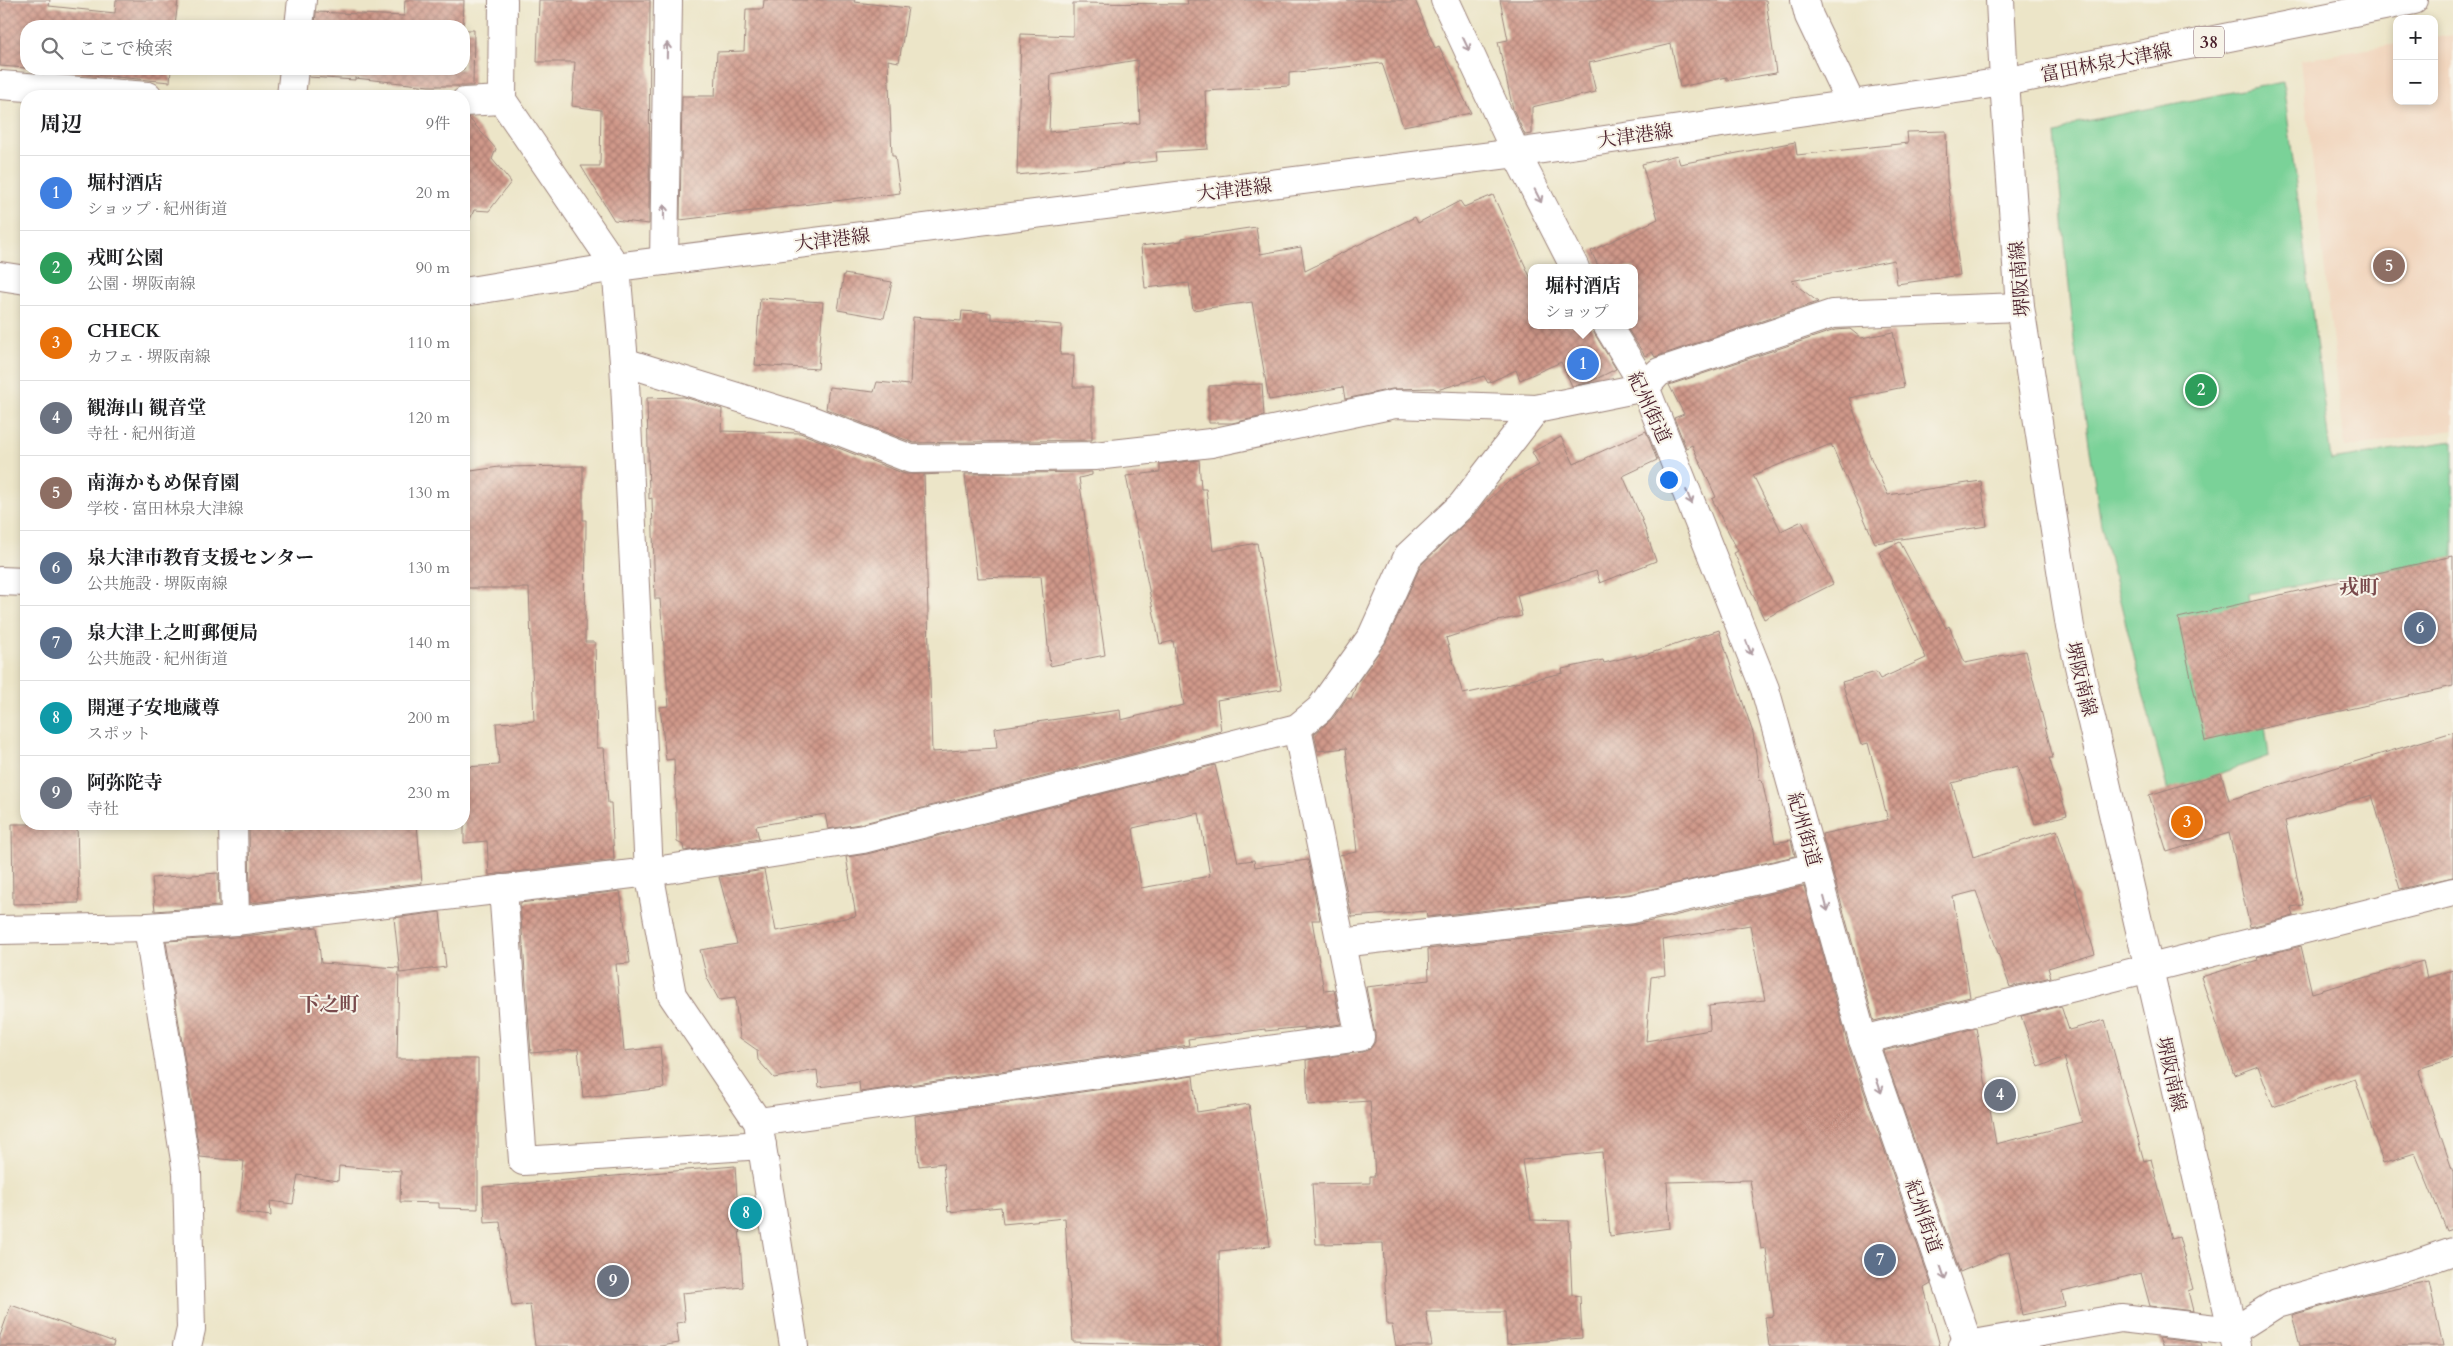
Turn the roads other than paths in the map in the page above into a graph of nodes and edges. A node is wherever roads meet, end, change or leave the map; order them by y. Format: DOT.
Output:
graph roads {
  1 [pos="302,0"];
  2 [pos="503,0"];
  3 [pos="668,0"];
  4 [pos="1445,0"];
  5 [pos="1805,0"];
  6 [pos="2000,0"];
  7 [pos="2414,0"];
  8 [pos="300,20"];
  9 [pos="293,75"];
  10 [pos="2004,82"];
  11 [pos="0,85"];
  12 [pos="67,90"];
  13 [pos="292,90"];
  14 [pos="502,100"];
  15 [pos="470,102"];
  16 [pos="1851,104"];
  17 [pos="1516,153"];
  18 [pos="664,261"];
  19 [pos="1573,264"];
  20 [pos="616,267"];
  21 [pos="0,276"];
  22 [pos="20,279"];
  23 [pos="470,291"];
  24 [pos="2020,307"];
  25 [pos="1609,329"];
  26 [pos="624,362"];
  27 [pos="1645,387"];
  28 [pos="1536,409"];
  29 [pos="0,581"];
  30 [pos="20,582"];
  31 [pos="1297,728"];
  32 [pos="233,830"];
  33 [pos="1815,867"];
  34 [pos="649,872"];
  35 [pos="503,889"];
  36 [pos="2453,892"];
  37 [pos="235,921"];
  38 [pos="148,927"];
  39 [pos="0,930"];
  40 [pos="1341,943"];
  41 [pos="2147,967"];
  42 [pos="1863,1040"];
  43 [pos="760,1133"];
  44 [pos="2453,1251"];
  45 [pos="2235,1338"];
  46 [pos="187,1346"];
  47 [pos="794,1346"];
  48 [pos="1967,1346"];
  1 -- 8 [label="street"];
  2 -- 14 [label="street"];
  18 -- 3 [label="street, one-way"];
  4 -- 17 [label="street, one-way"];
  5 -- 16 [label="street"];
  6 -- 10 [label="street, 堺阪南線"];
  7 -- 10 [label="street, 富田林泉大津線 / 38"];
  9 -- 13 [label="street"];
  10 -- 16 [label="street, 大津港線"];
  10 -- 24 [label="street, 堺阪南線"];
  11 -- 12 [label="street"];
  14 -- 15 [label="street"];
  14 -- 20 [label="street"];
  16 -- 17 [label="street, 大津港線"];
  17 -- 18 [label="street, 大津港線"];
  17 -- 19 [label="street, one-way"];
  18 -- 20 [label="street, 大津港線"];
  20 -- 23 [label="street, 大津港線"];
  20 -- 26 [label="street"];
  21 -- 22 [label="street"];
  24 -- 27 [label="street"];
  24 -- 41 [label="street, 堺阪南線"];
  25 -- 27 [label="street, 紀州街道"];
  26 -- 28 [label="street"];
  26 -- 34 [label="street"];
  27 -- 28 [label="street"];
  27 -- 33 [label="street, 紀州街道, one-way"];
  28 -- 31 [label="street"];
  29 -- 30 [label="street"];
  31 -- 34 [label="street"];
  31 -- 40 [label="street"];
  32 -- 37 [label="street"];
  33 -- 40 [label="street"];
  33 -- 42 [label="street, 紀州街道, one-way"];
  34 -- 35 [label="street"];
  34 -- 43 [label="street"];
  35 -- 37 [label="street"];
  35 -- 43 [label="street"];
  36 -- 41 [label="street"];
  37 -- 38 [label="street"];
  38 -- 39 [label="street"];
  38 -- 46 [label="street"];
  40 -- 43 [label="street"];
  41 -- 42 [label="street"];
  41 -- 45 [label="street, 堺阪南線"];
  42 -- 48 [label="street, 紀州街道, one-way"];
  43 -- 47 [label="street"];
  44 -- 45 [label="street"];
  45 -- 48 [label="street"];
}
